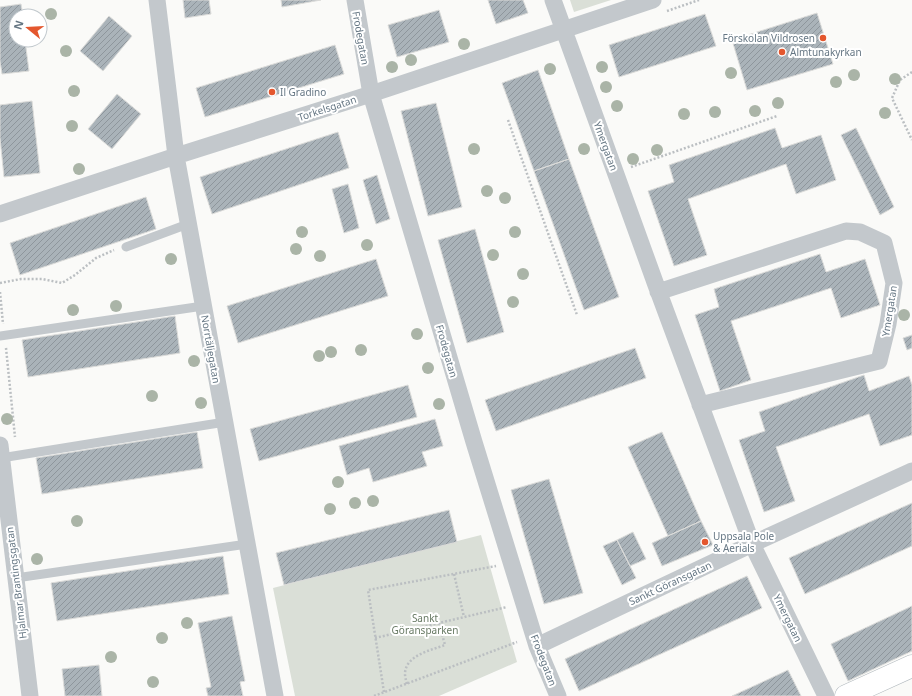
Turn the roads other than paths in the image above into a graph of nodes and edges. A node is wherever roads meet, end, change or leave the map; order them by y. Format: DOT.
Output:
graph roads {
  1 [pos="158,0"];
  2 [pos="355,0"];
  3 [pos="554,0"];
  4 [pos="654,0"];
  5 [pos="564,30"];
  6 [pos="371,94"];
  7 [pos="176,156"];
  8 [pos="0,214"];
  9 [pos="188,224"];
  10 [pos="126,247"];
  11 [pos="658,292"];
  12 [pos="203,306"];
  13 [pos="0,336"];
  14 [pos="700,405"];
  15 [pos="225,422"];
  16 [pos="1,458"];
  17 [pos="912,471"];
  18 [pos="3,501"];
  19 [pos="247,544"];
  20 [pos="752,544"];
  21 [pos="16,578"];
  22 [pos="535,641"];
  23 [pos="912,666"];
  24 [pos="30,696"];
  25 [pos="275,696"];
  26 [pos="558,696"];
  27 [pos="826,696"];
  28 [pos="846,696"];
  1 -- 7 [label="street, Norrtäljegatan"];
  2 -- 6 [label="street, Frodegatan"];
  3 -- 5 [label="street, Ymergatan"];
  4 -- 5 [label="street, Torkelsgatan"];
  5 -- 6 [label="street, Torkelsgatan"];
  5 -- 11 [label="street, Ymergatan"];
  6 -- 7 [label="street, Torkelsgatan"];
  6 -- 22 [label="street, Frodegatan"];
  7 -- 8 [label="street, Torkelsgatan"];
  7 -- 9 [label="street, Norrtäljegatan"];
  9 -- 10 [label="lane"];
  9 -- 12 [label="street, Norrtäljegatan"];
  11 -- 14 [label="street, Ymergatan"];
  11 -- 14 [label="street, Ymergatan"];
  12 -- 13 [label="lane"];
  12 -- 15 [label="street, Norrtäljegatan"];
  14 -- 20 [label="street, Ymergatan"];
  15 -- 16 [label="lane"];
  15 -- 19 [label="street, Norrtäljegatan"];
  16 -- 18 [label="street, Hjalmar Brantingsgatan"];
  17 -- 20 [label="street, Sankt Göransgatan"];
  18 -- 21 [label="street, Hjalmar Brantingsgatan"];
  19 -- 21 [label="lane"];
  19 -- 25 [label="street, Norrtäljegatan"];
  20 -- 22 [label="street, Sankt Göransgatan"];
  20 -- 27 [label="street, Ymergatan"];
  21 -- 24 [label="street, Hjalmar Brantingsgatan"];
  22 -- 26 [label="street, Frodegatan"];
  23 -- 28 [label="main road"];
}
